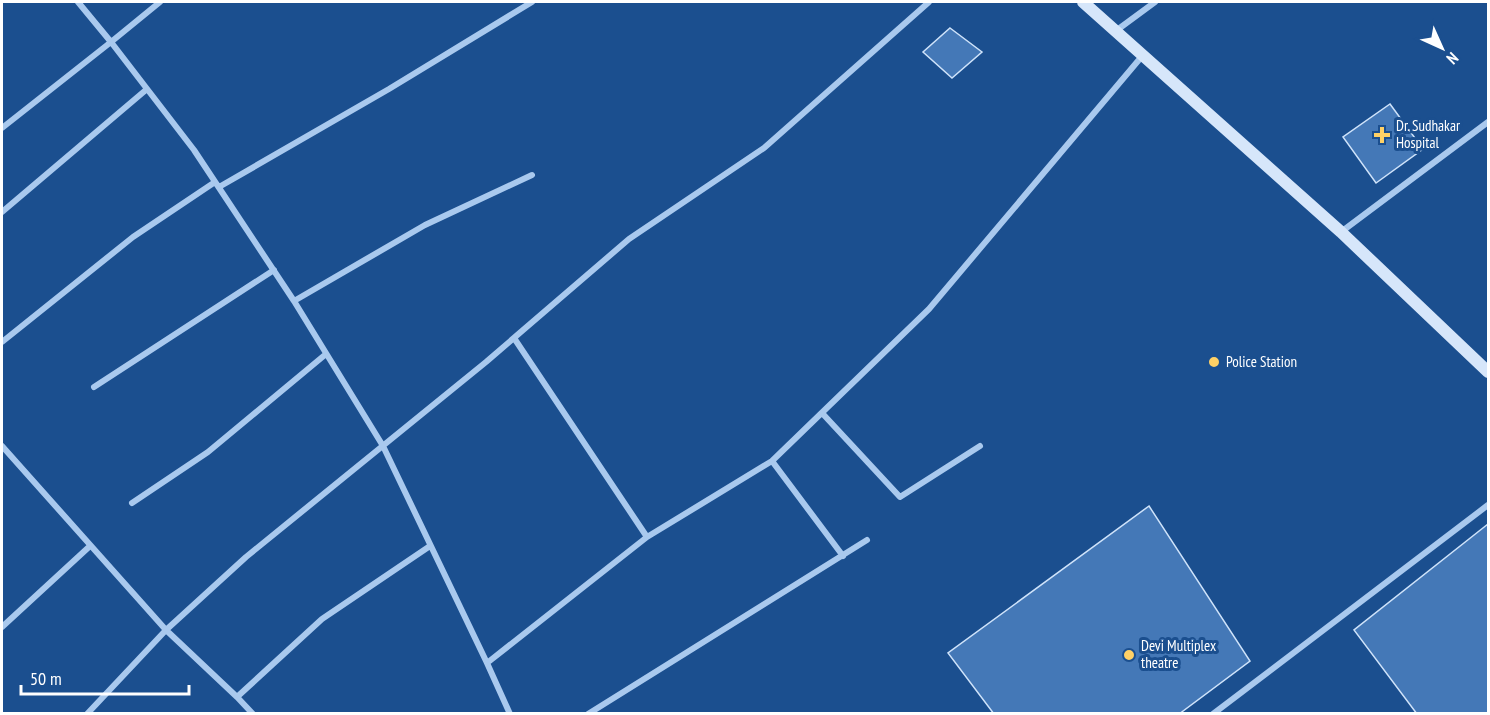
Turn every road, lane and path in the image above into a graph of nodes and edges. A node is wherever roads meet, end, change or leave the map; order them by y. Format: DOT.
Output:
graph roads {
  1 [pos="78,2"];
  2 [pos="160,2"];
  3 [pos="532,2"];
  4 [pos="929,2"];
  5 [pos="1083,2"];
  6 [pos="1155,2"];
  7 [pos="1117,30"];
  8 [pos="111,42"];
  9 [pos="1144,54"];
  10 [pos="147,89"];
  11 [pos="1488,122"];
  12 [pos="2,128"];
  13 [pos="532,175"];
  14 [pos="217,184"];
  15 [pos="2,212"];
  16 [pos="1341,232"];
  17 [pos="274,270"];
  18 [pos="294,301"];
  19 [pos="514,338"];
  20 [pos="2,342"];
  21 [pos="326,354"];
  22 [pos="1488,372"];
  23 [pos="94,387"];
  24 [pos="822,413"];
  25 [pos="2,446"];
  26 [pos="383,446"];
  27 [pos="980,446"];
  28 [pos="772,461"];
  29 [pos="132,503"];
  30 [pos="1488,505"];
  31 [pos="647,537"];
  32 [pos="867,540"];
  33 [pos="90,546"];
  34 [pos="430,546"];
  35 [pos="843,556"];
  36 [pos="2,627"];
  37 [pos="166,630"];
  38 [pos="487,663"];
  39 [pos="237,697"];
  40 [pos="87,714"];
  41 [pos="253,714"];
  42 [pos="510,714"];
  43 [pos="588,714"];
  44 [pos="1213,714"];
  1 -- 8 [label="street"];
  2 -- 8 [label="street"];
  3 -- 14 [label="street"];
  4 -- 19 [label="street"];
  5 -- 7 [label="main road"];
  6 -- 7 [label="street"];
  7 -- 9 [label="main road"];
  8 -- 10 [label="street"];
  8 -- 12 [label="street"];
  9 -- 16 [label="main road"];
  9 -- 24 [label="street"];
  10 -- 14 [label="street"];
  10 -- 15 [label="street"];
  11 -- 16 [label="street"];
  13 -- 18 [label="street"];
  14 -- 17 [label="street"];
  14 -- 20 [label="street"];
  16 -- 22 [label="main road"];
  17 -- 18 [label="street"];
  17 -- 23 [label="street"];
  18 -- 21 [label="street"];
  19 -- 26 [label="street"];
  19 -- 31 [label="street"];
  21 -- 26 [label="street"];
  21 -- 29 [label="street"];
  24 -- 27 [label="street"];
  24 -- 28 [label="street"];
  25 -- 33 [label="street"];
  26 -- 34 [label="street"];
  26 -- 37 [label="street"];
  28 -- 31 [label="street"];
  28 -- 35 [label="street"];
  30 -- 44 [label="street"];
  31 -- 38 [label="street"];
  32 -- 35 [label="street"];
  33 -- 36 [label="street"];
  33 -- 37 [label="street"];
  34 -- 38 [label="street"];
  34 -- 39 [label="street"];
  35 -- 43 [label="street"];
  37 -- 39 [label="street"];
  37 -- 40 [label="street"];
  38 -- 42 [label="street"];
  39 -- 41 [label="street"];
}
